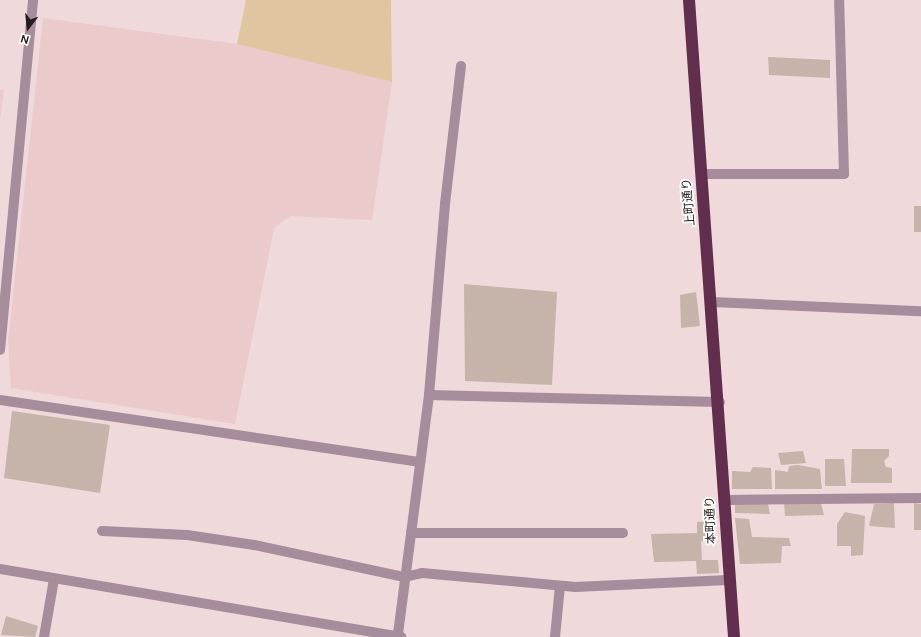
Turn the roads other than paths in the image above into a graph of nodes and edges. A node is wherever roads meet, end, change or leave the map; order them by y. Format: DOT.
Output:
graph roads {
  1 [pos="33,0"];
  2 [pos="689,0"];
  3 [pos="839,0"];
  4 [pos="461,66"];
  5 [pos="700,174"];
  6 [pos="711,302"];
  7 [pos="921,311"];
  8 [pos="0,350"];
  9 [pos="429,395"];
  10 [pos="0,400"];
  11 [pos="720,402"];
  12 [pos="420,462"];
  13 [pos="921,498"];
  14 [pos="725,500"];
  15 [pos="102,531"];
  16 [pos="411,533"];
  17 [pos="623,533"];
  18 [pos="0,569"];
  19 [pos="405,577"];
  20 [pos="54,579"];
  21 [pos="728,580"];
  22 [pos="560,586"];
  23 [pos="400,636"];
  24 [pos="44,637"];
  25 [pos="555,637"];
  26 [pos="734,637"];
  1 -- 8 [label="street"];
  2 -- 5 [label="highway, 上町通り"];
  3 -- 5 [label="street"];
  4 -- 9 [label="street"];
  5 -- 6 [label="highway, 上町通り"];
  6 -- 7 [label="street"];
  6 -- 11 [label="highway, 上町通り"];
  9 -- 11 [label="street"];
  9 -- 12 [label="street"];
  10 -- 12 [label="street"];
  11 -- 14 [label="highway, 本町通り"];
  12 -- 16 [label="street"];
  13 -- 14 [label="street"];
  14 -- 21 [label="highway, 本町通り"];
  15 -- 19 [label="street"];
  16 -- 17 [label="street"];
  16 -- 19 [label="street"];
  18 -- 20 [label="street"];
  19 -- 22 [label="street"];
  19 -- 23 [label="street"];
  20 -- 23 [label="street"];
  20 -- 24 [label="street"];
  21 -- 22 [label="street"];
  21 -- 26 [label="highway, 本町通り"];
  22 -- 25 [label="street"];
}
